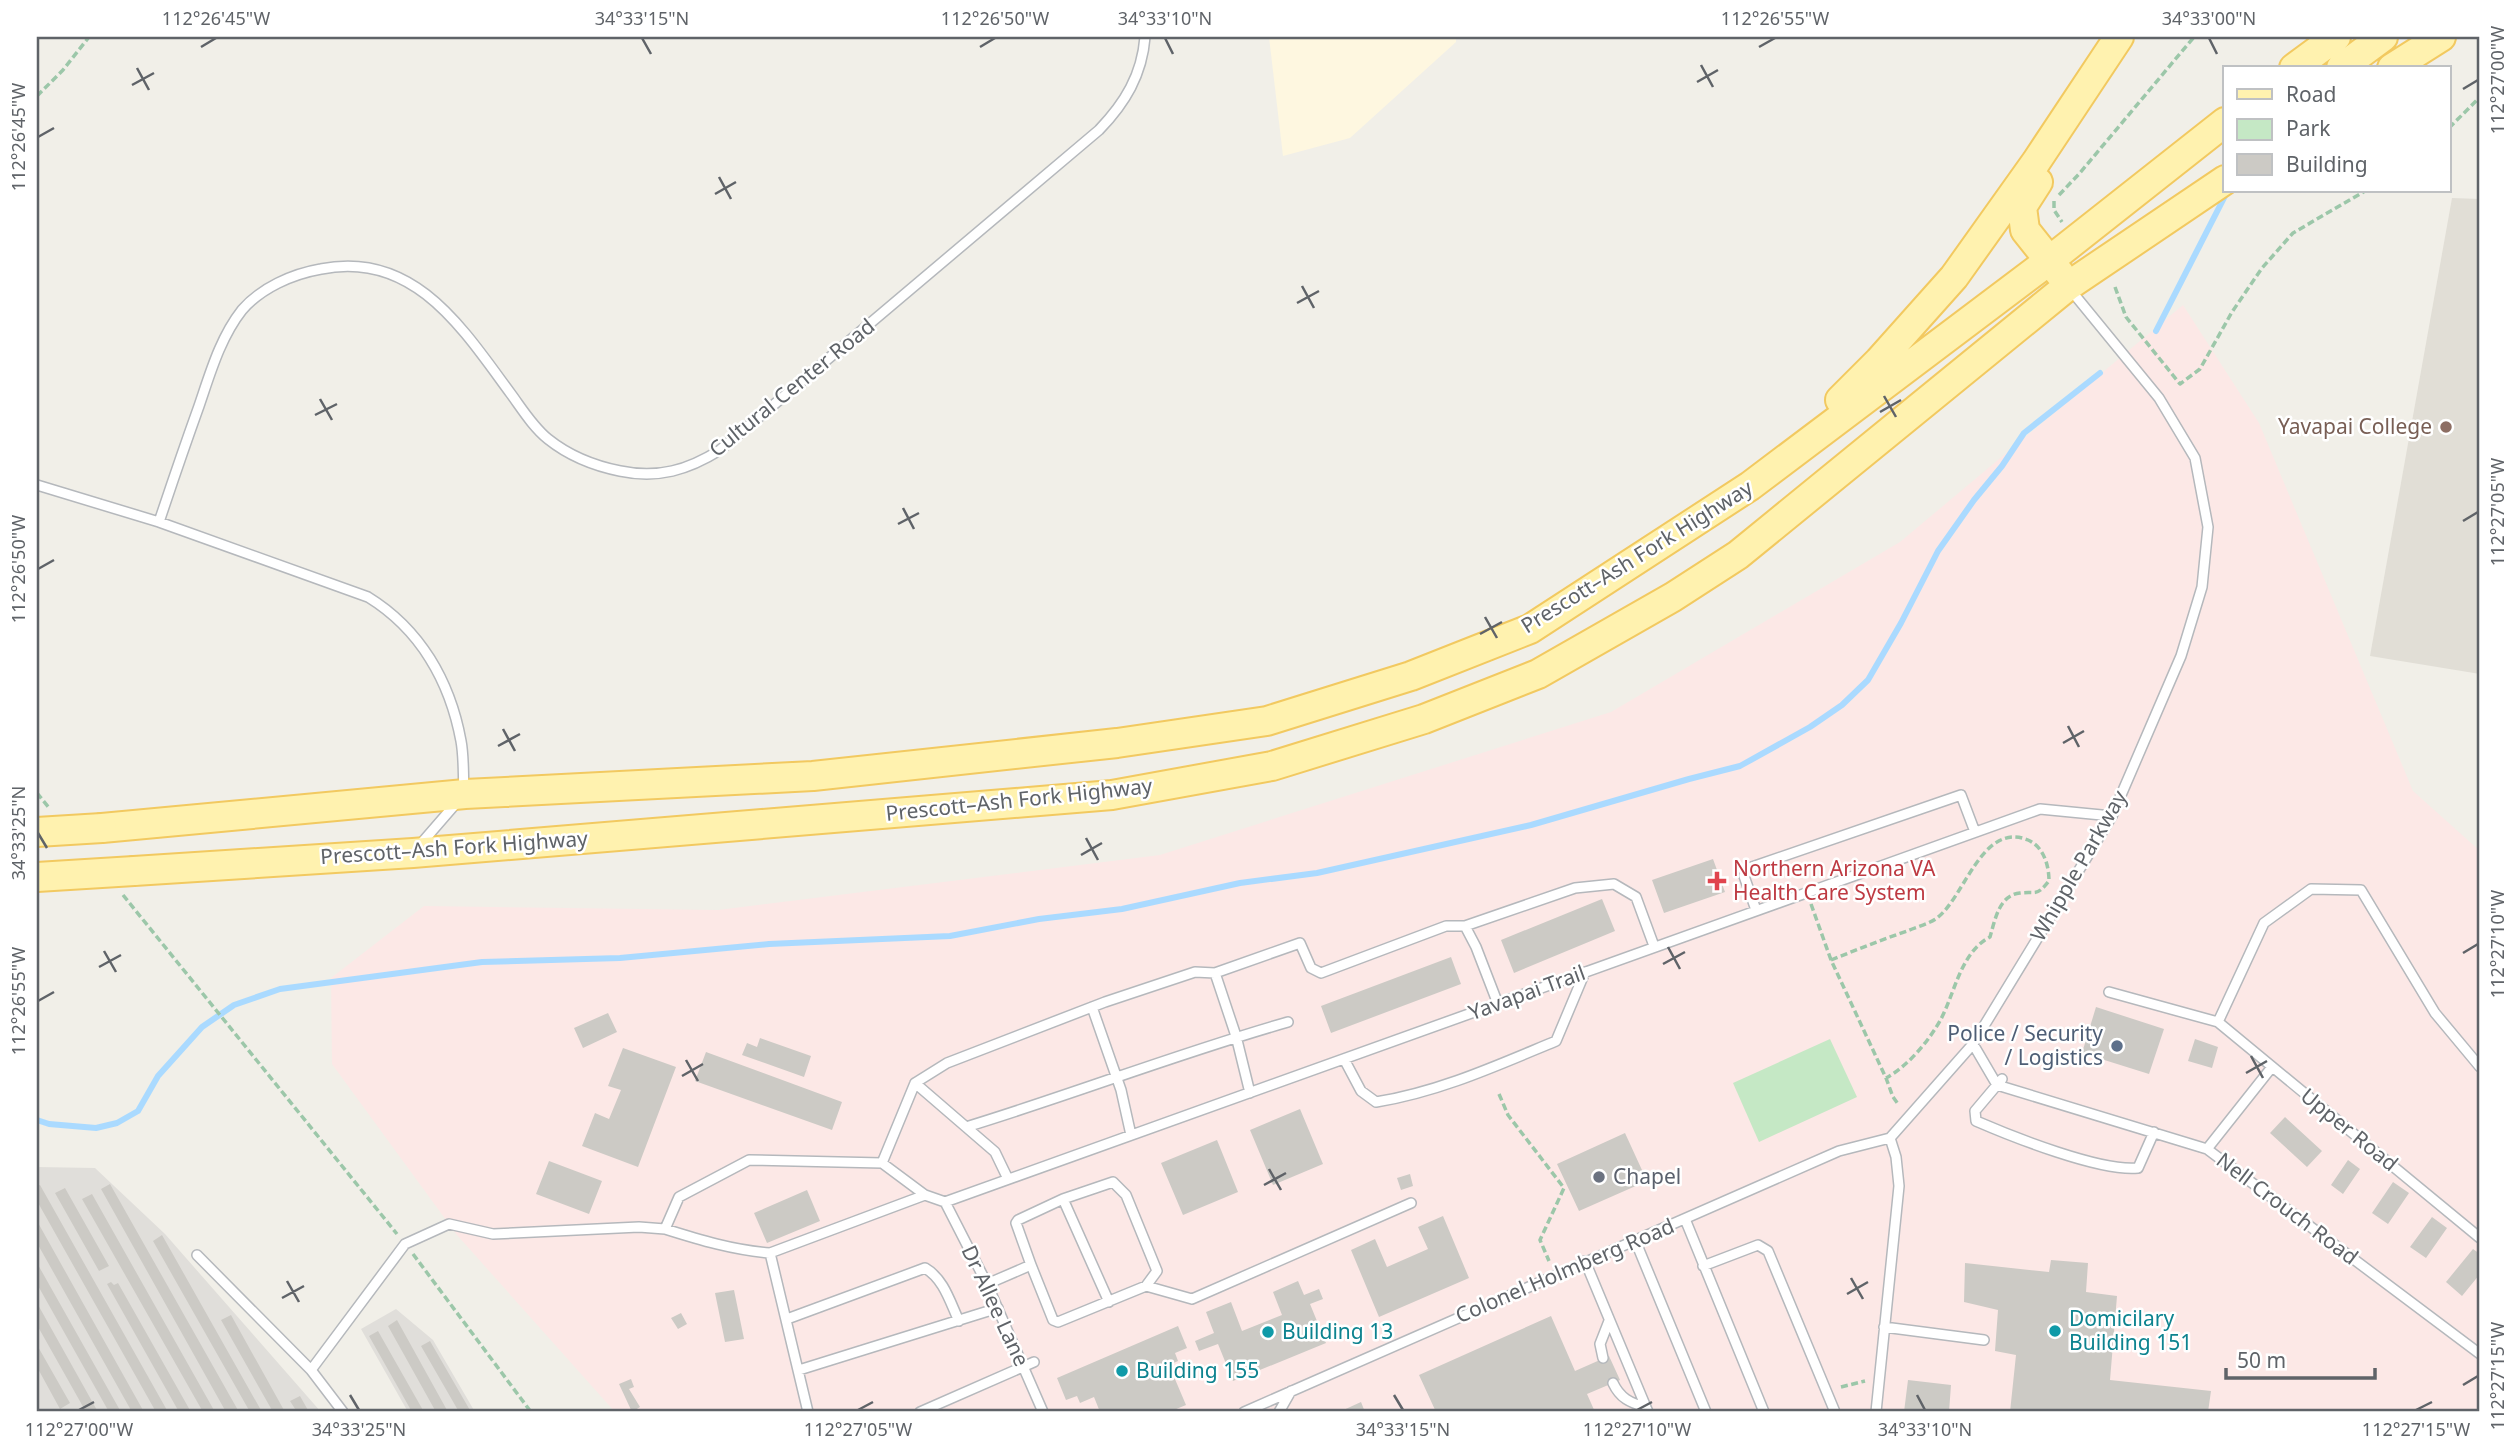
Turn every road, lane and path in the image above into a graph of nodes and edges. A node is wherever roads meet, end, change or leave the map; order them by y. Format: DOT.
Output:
graph roads {
  1 [pos="89,37"];
  2 [pos="1145,37"];
  3 [pos="2119,37"];
  4 [pos="2135,37"];
  5 [pos="2194,37"];
  6 [pos="2336,37"];
  7 [pos="2383,37"];
  8 [pos="2441,37"];
  9 [pos="2297,66"];
  10 [pos="2344,66"];
  11 [pos="2395,66"];
  12 [pos="37,96"];
  13 [pos="2480,97"];
  14 [pos="2223,124"];
  15 [pos="2450,127"];
  16 [pos="2223,162"];
  17 [pos="2223,181"];
  18 [pos="2363,192"];
  19 [pos="2062,222"];
  20 [pos="2050,260"];
  21 [pos="2068,286"];
  22 [pos="2115,287"];
  23 [pos="37,485"];
  24 [pos="1750,486"];
  25 [pos="159,522"];
  26 [pos="465,794"];
  27 [pos="2112,816"];
  28 [pos="37,832"];
  29 [pos="1975,832"];
  30 [pos="413,853"];
  31 [pos="37,877"];
  32 [pos="1811,904"];
  33 [pos="1756,910"];
  34 [pos="1465,926"];
  35 [pos="1654,946"];
  36 [pos="1831,960"];
  37 [pos="1585,972"];
  38 [pos="1215,973"];
  39 [pos="202,992"];
  40 [pos="2109,992"];
  41 [pos="1498,1004"];
  42 [pos="1092,1007"];
  43 [pos="1288,1021"];
  44 [pos="2218,1022"];
  45 [pos="1237,1037"];
  46 [pos="1973,1044"];
  47 [pos="1344,1059"];
  48 [pos="2272,1067"];
  49 [pos="2480,1067"];
  50 [pos="1116,1076"];
  51 [pos="1886,1078"];
  52 [pos="1999,1082"];
  53 [pos="915,1083"];
  54 [pos="281,1087"];
  55 [pos="1250,1093"];
  56 [pos="1499,1094"];
  57 [pos="1898,1104"];
  58 [pos="966,1127"];
  59 [pos="2154,1132"];
  60 [pos="1131,1135"];
  61 [pos="1890,1138"];
  62 [pos="2207,1149"];
  63 [pos="882,1163"];
  64 [pos="1008,1179"];
  65 [pos="925,1195"];
  66 [pos="1063,1199"];
  67 [pos="945,1202"];
  68 [pos="1411,1203"];
  69 [pos="1685,1219"];
  70 [pos="665,1229"];
  71 [pos="2480,1238"];
  72 [pos="1635,1240"];
  73 [pos="770,1253"];
  74 [pos="197,1255"];
  75 [pos="1549,1261"];
  76 [pos="1585,1261"];
  77 [pos="1031,1265"];
  78 [pos="1703,1266"];
  79 [pos="987,1283"];
  80 [pos="1146,1286"];
  81 [pos="1109,1302"];
  82 [pos="998,1308"];
  83 [pos="787,1319"];
  84 [pos="959,1321"];
  85 [pos="1609,1321"];
  86 [pos="1884,1327"];
  87 [pos="1984,1340"];
  88 [pos="2480,1354"];
  89 [pos="1603,1358"];
  90 [pos="1029,1365"];
  91 [pos="311,1370"];
  92 [pos="799,1370"];
  93 [pos="1865,1381"];
  94 [pos="1613,1383"];
  95 [pos="1842,1387"];
  96 [pos="1291,1391"];
  97 [pos="1647,1410"];
  98 [pos="343,1412"];
  99 [pos="808,1412"];
  100 [pos="920,1412"];
  101 [pos="1043,1412"];
  102 [pos="1244,1412"];
  103 [pos="1279,1412"];
  104 [pos="1706,1412"];
  105 [pos="1764,1412"];
  106 [pos="1835,1412"];
  107 [pos="1876,1412"];
  1 -- 12 [label="path"];
  2 -- 25 [label="lane, Cultural Center Road"];
  3 -- 24 [label="main road"];
  4 -- 20 [label="main road"];
  5 -- 19 [label="path"];
  6 -- 9 [label="main road"];
  7 -- 10 [label="main road"];
  8 -- 11 [label="main road"];
  13 -- 15 [label="path"];
  14 -- 20 [label="main road, Prescott–Ash Fork Highway"];
  16 -- 21 [label="main road"];
  17 -- 21 [label="main road"];
  18 -- 22 [label="path"];
  20 -- 21 [label="main road"];
  20 -- 24 [label="main road, Prescott–Ash Fork Highway"];
  21 -- 27 [label="lane, Whipple Parkway"];
  21 -- 30 [label="main road, Prescott–Ash Fork Highway"];
  23 -- 25 [label="lane"];
  24 -- 26 [label="main road, Prescott–Ash Fork Highway"];
  25 -- 26 [label="lane"];
  26 -- 28 [label="main road, Prescott–Ash Fork Highway, bridge"];
  26 -- 30 [label="lane"];
  27 -- 29 [label="lane, Yavapai Trail"];
  27 -- 46 [label="lane, Whipple Parkway"];
  29 -- 33 [label="lane, Yavapai Trail"];
  29 -- 33 [label="lane"];
  30 -- 31 [label="main road, Prescott–Ash Fork Highway, bridge"];
  32 -- 36 [label="path"];
  33 -- 35 [label="lane, Yavapai Trail"];
  34 -- 35 [label="lane"];
  34 -- 38 [label="lane"];
  34 -- 41 [label="lane"];
  35 -- 37 [label="lane, Yavapai Trail"];
  36 -- 51 [label="path"];
  36 -- 51 [label="path"];
  37 -- 41 [label="lane, Yavapai Trail"];
  37 -- 47 [label="lane"];
  38 -- 42 [label="lane"];
  38 -- 45 [label="lane"];
  39 -- 54 [label="path"];
  40 -- 44 [label="lane"];
  41 -- 47 [label="lane, Yavapai Trail"];
  42 -- 50 [label="lane"];
  42 -- 53 [label="lane"];
  43 -- 45 [label="lane"];
  44 -- 48 [label="lane, Upper Road"];
  44 -- 49 [label="lane"];
  45 -- 50 [label="lane"];
  45 -- 55 [label="lane"];
  46 -- 52 [label="lane"];
  46 -- 61 [label="lane, Whipple Parkway"];
  47 -- 55 [label="lane, Yavapai Trail"];
  48 -- 62 [label="lane"];
  48 -- 71 [label="lane, Upper Road"];
  50 -- 58 [label="lane"];
  50 -- 60 [label="lane"];
  51 -- 57 [label="path"];
  52 -- 59 [label="lane, Nell Crouch Road"];
  52 -- 59 [label="lane"];
  53 -- 58 [label="lane"];
  53 -- 63 [label="lane"];
  55 -- 60 [label="lane, Yavapai Trail"];
  56 -- 75 [label="path"];
  58 -- 64 [label="lane"];
  59 -- 62 [label="lane, Nell Crouch Road"];
  60 -- 64 [label="lane, Yavapai Trail"];
  61 -- 69 [label="lane, Colonel Holmberg Road"];
  61 -- 86 [label="lane"];
  62 -- 88 [label="lane, Nell Crouch Road"];
  63 -- 65 [label="lane"];
  63 -- 70 [label="lane"];
  64 -- 67 [label="lane, Yavapai Trail"];
  65 -- 67 [label="lane"];
  65 -- 73 [label="lane"];
  66 -- 77 [label="lane"];
  66 -- 80 [label="lane"];
  66 -- 81 [label="lane"];
  67 -- 79 [label="lane, Dr Allee Lane"];
  68 -- 80 [label="lane"];
  69 -- 72 [label="lane, Colonel Holmberg Road"];
  69 -- 78 [label="lane"];
  70 -- 73 [label="lane"];
  70 -- 91 [label="lane"];
  72 -- 76 [label="lane, Colonel Holmberg Road"];
  72 -- 104 [label="lane"];
  73 -- 83 [label="lane"];
  74 -- 91 [label="lane"];
  76 -- 85 [label="lane"];
  76 -- 96 [label="lane, Colonel Holmberg Road"];
  77 -- 79 [label="lane"];
  77 -- 81 [label="lane"];
  78 -- 105 [label="lane"];
  78 -- 106 [label="lane"];
  79 -- 82 [label="lane, Dr Allee Lane"];
  80 -- 81 [label="lane"];
  82 -- 84 [label="lane"];
  82 -- 90 [label="lane, Dr Allee Lane"];
  83 -- 84 [label="lane"];
  83 -- 92 [label="lane"];
  84 -- 92 [label="lane"];
  85 -- 89 [label="lane"];
  85 -- 97 [label="lane"];
  86 -- 87 [label="lane"];
  86 -- 107 [label="lane"];
  90 -- 100 [label="lane"];
  90 -- 101 [label="lane, Dr Allee Lane"];
  91 -- 98 [label="lane"];
  92 -- 99 [label="lane"];
  93 -- 95 [label="path"];
  94 -- 97 [label="lane"];
  96 -- 102 [label="lane, Colonel Holmberg Road"];
  96 -- 103 [label="lane"];
}
